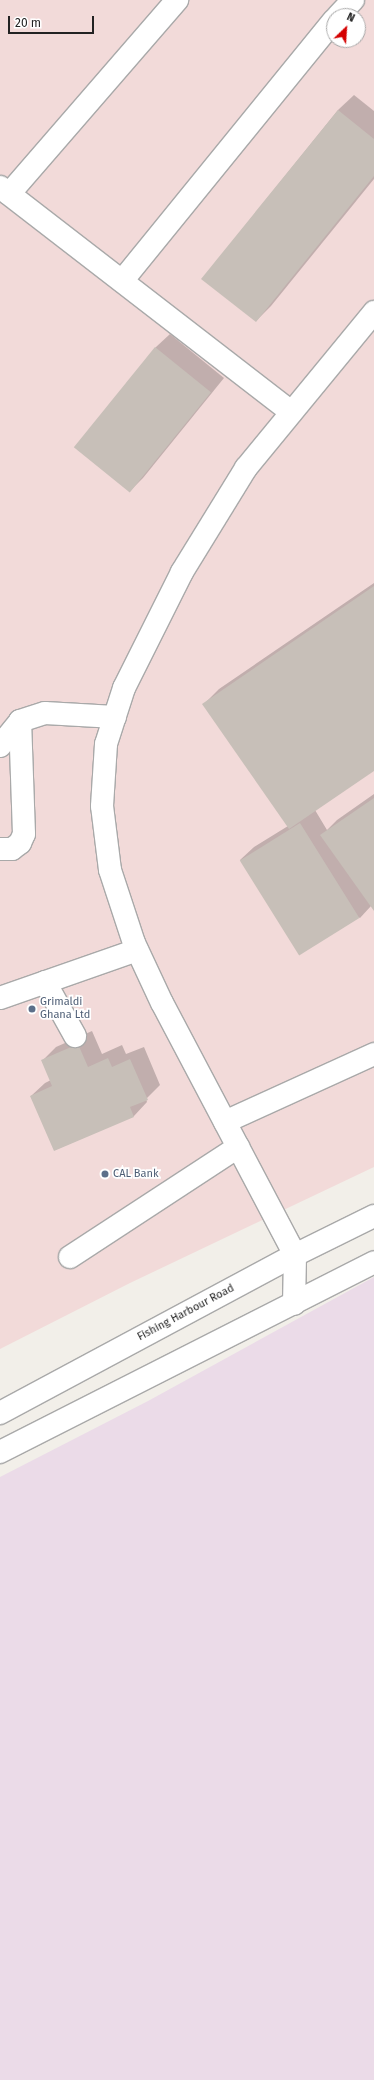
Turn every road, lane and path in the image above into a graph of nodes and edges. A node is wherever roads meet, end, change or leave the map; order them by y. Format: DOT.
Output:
graph roads {
  1 [pos="177,0"];
  2 [pos="353,0"];
  3 [pos="346,8"];
  4 [pos="326,30"];
  5 [pos="5,190"];
  6 [pos="122,281"];
  7 [pos="374,312"];
  8 [pos="291,412"];
  9 [pos="115,717"];
  10 [pos="20,721"];
  11 [pos="0,746"];
  12 [pos="0,849"];
  13 [pos="137,950"];
  14 [pos="45,982"];
  15 [pos="0,998"];
  16 [pos="75,1036"];
  17 [pos="374,1054"];
  18 [pos="225,1122"];
  19 [pos="238,1147"];
  20 [pos="374,1216"];
  21 [pos="295,1255"];
  22 [pos="70,1256"];
  23 [pos="374,1262"];
  24 [pos="294,1304"];
  25 [pos="0,1413"];
  26 [pos="0,1452"];
  1 -- 5 [label="street"];
  2 -- 3 [label="street"];
  4 -- 6 [label="street"];
  5 -- 6 [label="street"];
  6 -- 8 [label="street"];
  7 -- 8 [label="street"];
  8 -- 9 [label="street"];
  9 -- 10 [label="street"];
  9 -- 13 [label="street"];
  10 -- 11 [label="street"];
  10 -- 12 [label="street"];
  13 -- 14 [label="street"];
  13 -- 18 [label="street"];
  14 -- 15 [label="street"];
  14 -- 16 [label="street"];
  17 -- 18 [label="street"];
  18 -- 19 [label="street"];
  19 -- 21 [label="street"];
  19 -- 22 [label="street"];
  20 -- 21 [label="street, Fishing Harbour Road"];
  21 -- 24 [label="street"];
  21 -- 25 [label="street, Fishing Harbour Road"];
  23 -- 24 [label="street"];
  24 -- 26 [label="street"];
}
